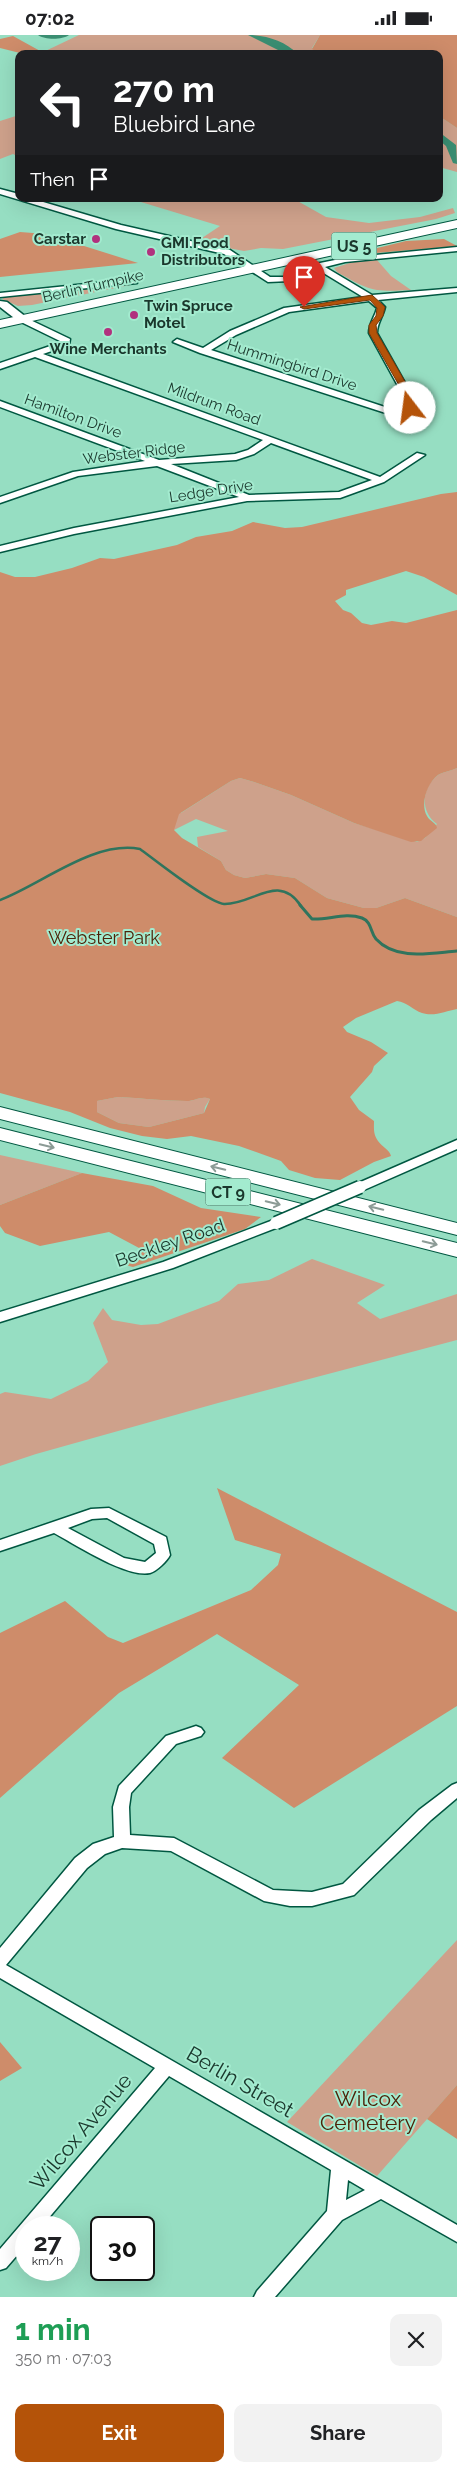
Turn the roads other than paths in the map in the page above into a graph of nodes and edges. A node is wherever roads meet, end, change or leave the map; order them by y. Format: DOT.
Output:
graph roads {
  1 [pos="0,191"];
  2 [pos="15,196"];
  3 [pos="35,202"];
  4 [pos="457,218"];
  5 [pos="457,224"];
  6 [pos="457,249"];
  7 [pos="247,265"];
  8 [pos="318,266"];
  9 [pos="134,281"];
  10 [pos="457,290"];
  11 [pos="372,297"];
  12 [pos="1,305"];
  13 [pos="19,316"];
  14 [pos="0,324"];
  15 [pos="177,342"];
  16 [pos="203,351"];
  17 [pos="38,355"];
  18 [pos="0,366"];
  19 [pos="0,404"];
  20 [pos="414,408"];
  21 [pos="399,414"];
  22 [pos="271,439"];
  23 [pos="420,455"];
  24 [pos="160,463"];
  25 [pos="382,480"];
  26 [pos="247,498"];
  27 [pos="0,500"];
  28 [pos="0,549"];
  29 [pos="0,1113"];
  30 [pos="0,1134"];
  31 [pos="457,1144"];
  32 [pos="457,1229"];
  33 [pos="457,1250"];
  34 [pos="0,1317"];
  35 [pos="55,1527"];
  36 [pos="0,1546"];
  37 [pos="196,1732"];
  38 [pos="457,1789"];
  39 [pos="122,1841"];
  40 [pos="0,1960"];
  41 [pos="0,1970"];
  42 [pos="167,2066"];
  43 [pos="340,2166"];
  44 [pos="381,2190"];
  45 [pos="336,2214"];
  46 [pos="39,2216"];
  47 [pos="457,2234"];
  48 [pos="15,2244"];
  49 [pos="0,2262"];
  50 [pos="263,2297"];
  1 -- 2 [label="street"];
  3 -- 7 [label="street"];
  4 -- 7 [label="highway, Berlin Turnpike / US 5"];
  5 -- 7 [label="highway, Berlin Turnpike / US 5"];
  6 -- 8 [label="street"];
  7 -- 8 [label="street"];
  7 -- 13 [label="highway, Berlin Turnpike / US 5"];
  8 -- 11 [label="street"];
  9 -- 12 [label="street"];
  10 -- 11 [label="street"];
  11 -- 16 [label="street"];
  11 -- 20 [label="street, Hummingbird Drive"];
  12 -- 13 [label="highway, Berlin Turnpike / US 5"];
  13 -- 14 [label="highway, Berlin Turnpike / US 5"];
  13 -- 17 [label="street"];
  15 -- 16 [label="street, Hummingbird Drive"];
  16 -- 21 [label="street, Hummingbird Drive"];
  17 -- 18 [label="street"];
  17 -- 22 [label="street, Mildrum Road"];
  19 -- 24 [label="street, Hamilton Drive"];
  20 -- 21 [label="street"];
  20 -- 21 [label="street, Hummingbird Drive"];
  22 -- 24 [label="street, Webster Ridge"];
  22 -- 25 [label="street, Mildrum Road"];
  23 -- 25 [label="street, Ledge Drive"];
  24 -- 26 [label="street, Hamilton Drive"];
  24 -- 27 [label="street, Webster Ridge"];
  25 -- 26 [label="street, Ledge Drive"];
  26 -- 28 [label="street, Ledge Drive"];
  32 -- 29 [label="highway, CT 9, one-way"];
  30 -- 33 [label="highway, CT 9, one-way"];
  31 -- 34 [label="street, Beckley Road, bridge"];
  35 -- 35 [label="street"];
  35 -- 36 [label="street"];
  37 -- 39 [label="street"];
  38 -- 39 [label="street"];
  39 -- 40 [label="street"];
  41 -- 42 [label="street, Berlin Street"];
  42 -- 43 [label="street, Berlin Street"];
  42 -- 46 [label="street, Wilcox Avenue"];
  43 -- 44 [label="street, Berlin Street"];
  43 -- 45 [label="street"];
  44 -- 45 [label="street"];
  44 -- 47 [label="street, Berlin Street"];
  45 -- 50 [label="street"];
  48 -- 49 [label="street"];
}
